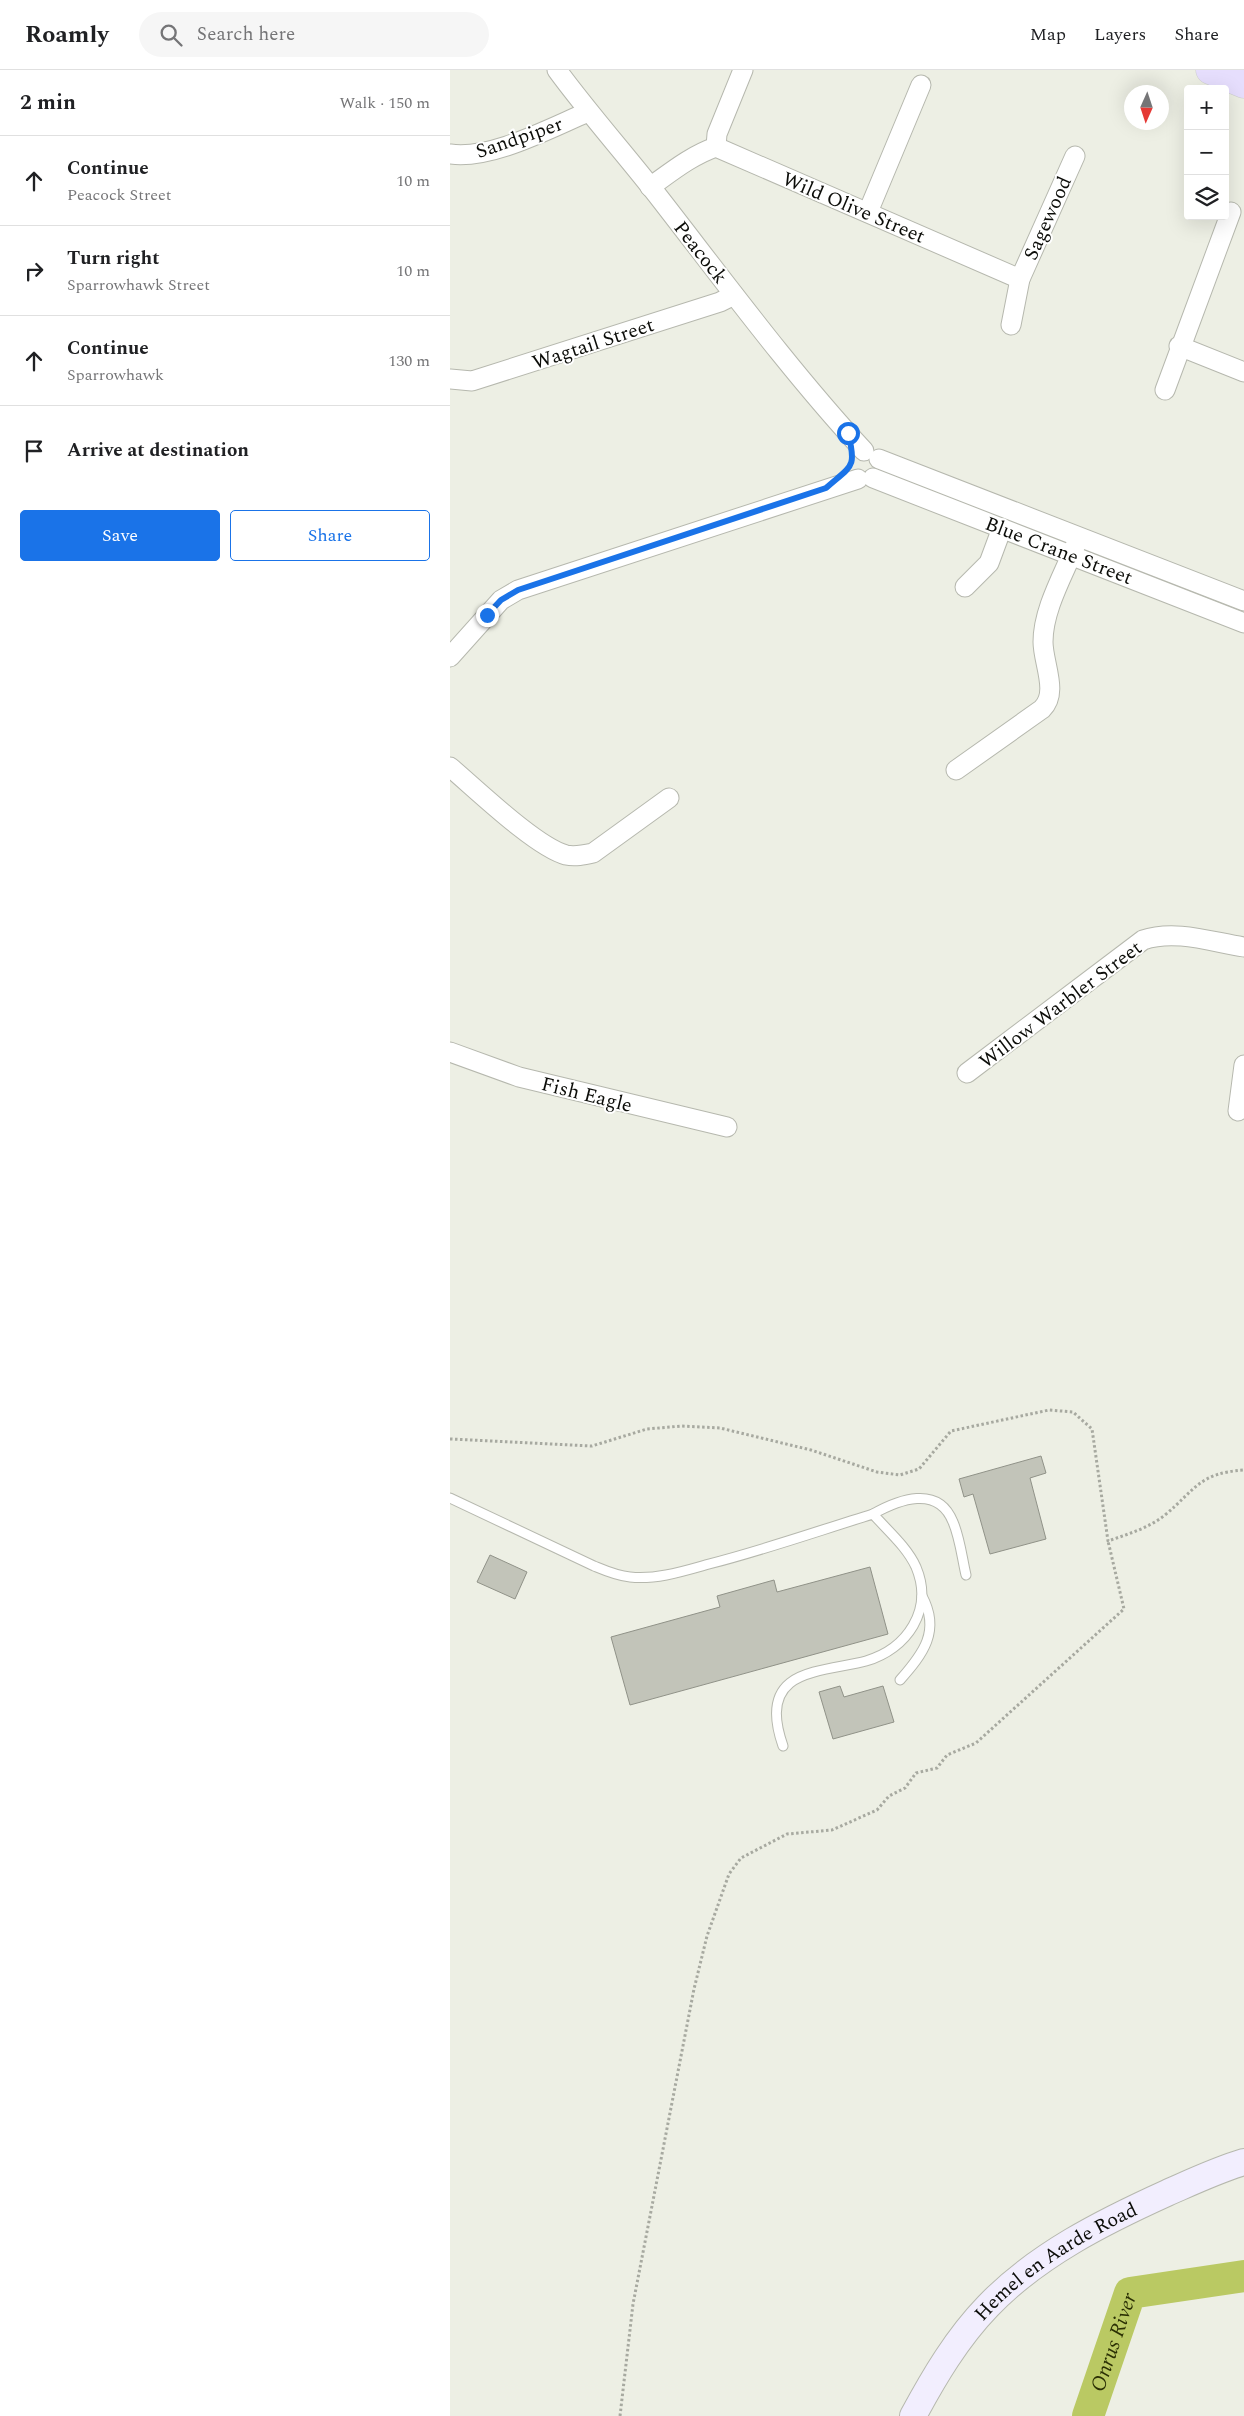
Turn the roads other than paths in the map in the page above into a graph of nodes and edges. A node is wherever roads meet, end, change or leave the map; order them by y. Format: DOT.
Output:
graph roads {
  1 [pos="557,70"];
  2 [pos="743,70"];
  3 [pos="1210,70"];
  4 [pos="1244,84"];
  5 [pos="921,85"];
  6 [pos="588,112"];
  7 [pos="716,147"];
  8 [pos="450,154"];
  9 [pos="1075,156"];
  10 [pos="650,186"];
  11 [pos="868,212"];
  12 [pos="1231,212"];
  13 [pos="1020,280"];
  14 [pos="734,295"];
  15 [pos="1011,325"];
  16 [pos="1180,346"];
  17 [pos="1244,372"];
  18 [pos="450,379"];
  19 [pos="1165,390"];
  20 [pos="863,465"];
  21 [pos="1002,528"];
  22 [pos="1078,538"];
  23 [pos="1071,556"];
  24 [pos="965,586"];
  25 [pos="1244,601"];
  26 [pos="1244,623"];
  27 [pos="450,657"];
  28 [pos="450,767"];
  29 [pos="956,770"];
  30 [pos="669,798"];
  31 [pos="1244,947"];
  32 [pos="450,1052"];
  33 [pos="1244,1066"];
  34 [pos="967,1074"];
  35 [pos="1238,1111"];
  36 [pos="727,1127"];
  37 [pos="450,1498"];
  38 [pos="873,1514"];
  39 [pos="966,1575"];
  40 [pos="922,1596"];
  41 [pos="900,1680"];
  42 [pos="783,1746"];
  43 [pos="1244,2162"];
  44 [pos="913,2416"];
  1 -- 6 [label="street, Peacock"];
  2 -- 7 [label="street"];
  3 -- 4 [label="main road"];
  5 -- 11 [label="street"];
  6 -- 8 [label="street, Sandpiper"];
  6 -- 10 [label="street, Peacock"];
  7 -- 10 [label="street"];
  7 -- 11 [label="street, Wild Olive Street"];
  9 -- 13 [label="street, Sagewood"];
  10 -- 14 [label="street, Peacock"];
  11 -- 13 [label="street, Wild Olive Street"];
  12 -- 16 [label="street"];
  13 -- 15 [label="street"];
  14 -- 18 [label="street, Wagtail Street"];
  14 -- 20 [label="street, Peacock"];
  16 -- 17 [label="street"];
  16 -- 19 [label="street"];
  20 -- 21 [label="street, Blue Crane Street"];
  20 -- 22 [label="street, Blue Crane Street"];
  20 -- 27 [label="street"];
  21 -- 23 [label="street, Blue Crane Street"];
  21 -- 24 [label="street"];
  22 -- 23 [label="street"];
  22 -- 25 [label="street, Blue Crane Street"];
  23 -- 26 [label="street, Blue Crane Street"];
  23 -- 29 [label="street"];
  28 -- 30 [label="street"];
  31 -- 34 [label="street, Willow Warbler Street"];
  32 -- 36 [label="street, Fish Eagle"];
  33 -- 35 [label="street"];
  37 -- 38 [label="lane"];
  38 -- 39 [label="lane"];
  38 -- 40 [label="lane"];
  40 -- 41 [label="lane"];
  40 -- 42 [label="lane"];
  43 -- 44 [label="main road, Hemel en Aarde Road"];
}
